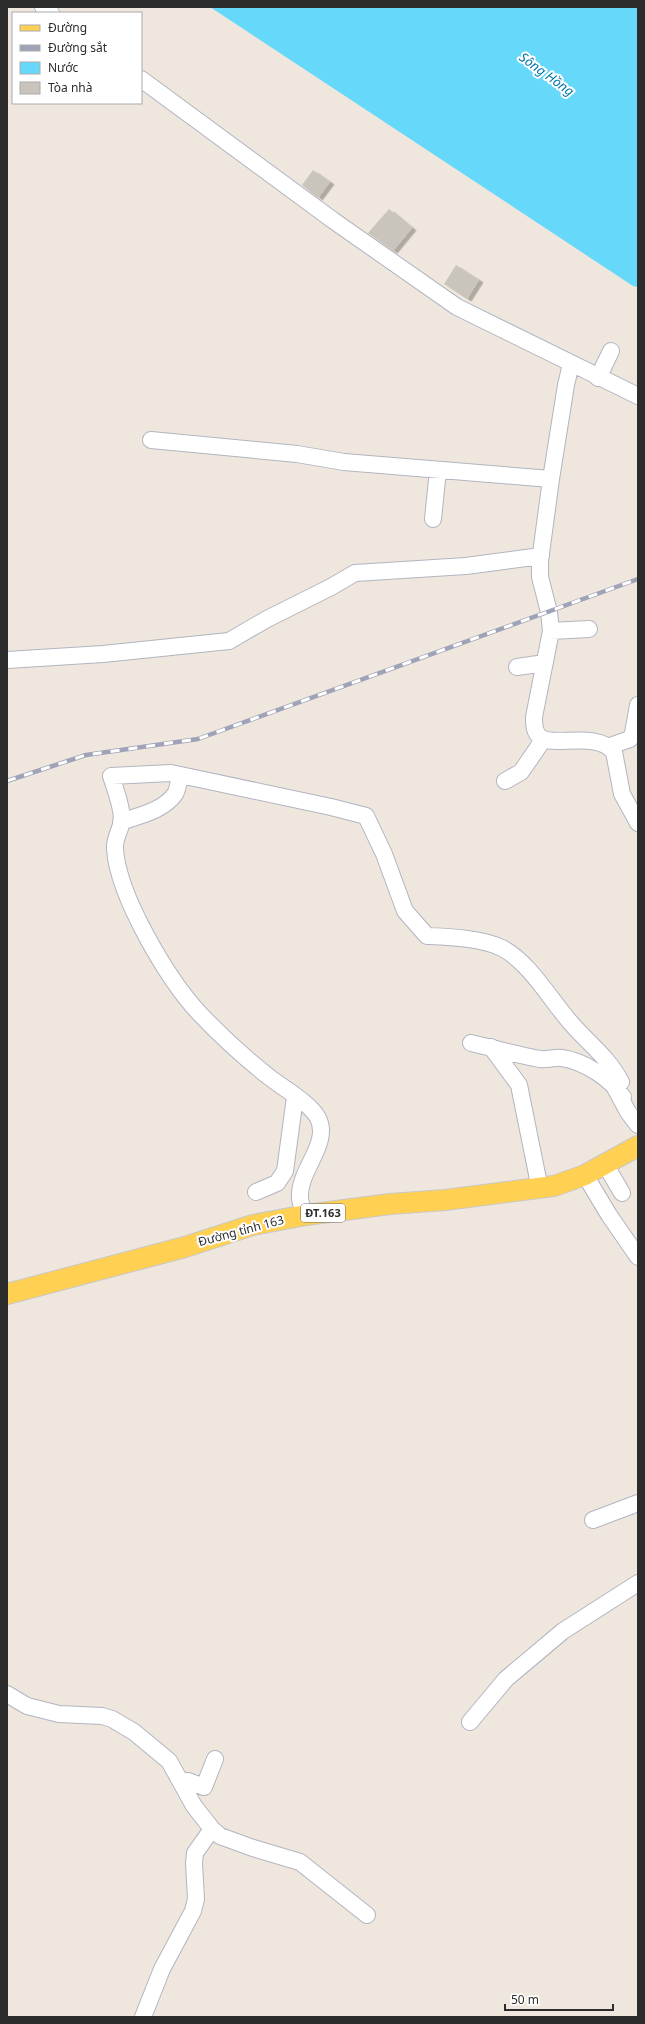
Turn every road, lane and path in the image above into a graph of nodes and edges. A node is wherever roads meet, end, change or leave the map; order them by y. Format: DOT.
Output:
graph roads {
  1 [pos="142,81"];
  2 [pos="611,351"];
  3 [pos="571,364"];
  4 [pos="598,378"];
  5 [pos="638,396"];
  6 [pos="151,440"];
  7 [pos="438,470"];
  8 [pos="551,479"];
  9 [pos="433,519"];
  10 [pos="541,556"];
  11 [pos="589,629"];
  12 [pos="551,631"];
  13 [pos="7,660"];
  14 [pos="545,664"];
  15 [pos="518,667"];
  16 [pos="638,705"];
  17 [pos="543,740"];
  18 [pos="610,746"];
  19 [pos="180,775"];
  20 [pos="505,781"];
  21 [pos="122,822"];
  22 [pos="638,823"];
  23 [pos="471,1043"];
  24 [pos="491,1047"];
  25 [pos="615,1088"];
  26 [pos="295,1097"];
  27 [pos="638,1125"];
  28 [pos="638,1146"];
  29 [pos="605,1164"];
  30 [pos="585,1175"];
  31 [pos="540,1189"];
  32 [pos="256,1192"];
  33 [pos="622,1193"];
  34 [pos="306,1215"];
  35 [pos="638,1257"];
  36 [pos="7,1294"];
  37 [pos="638,1503"];
  38 [pos="593,1520"];
  39 [pos="638,1583"];
  40 [pos="7,1694"];
  41 [pos="470,1722"];
  42 [pos="215,1759"];
  43 [pos="181,1782"];
  44 [pos="212,1829"];
  45 [pos="367,1915"];
  46 [pos="143,2017"];
  1 -- 3 [label="street"];
  2 -- 4 [label="street"];
  3 -- 4 [label="street"];
  3 -- 8 [label="street"];
  4 -- 5 [label="street"];
  6 -- 7 [label="street"];
  7 -- 8 [label="street"];
  7 -- 9 [label="street"];
  8 -- 10 [label="street"];
  10 -- 12 [label="street"];
  10 -- 13 [label="street"];
  11 -- 12 [label="street"];
  12 -- 14 [label="street"];
  14 -- 15 [label="street"];
  14 -- 17 [label="street"];
  16 -- 18 [label="street"];
  17 -- 18 [label="street"];
  17 -- 20 [label="street"];
  18 -- 22 [label="street"];
  19 -- 21 [label="street"];
  19 -- 21 [label="street"];
  19 -- 25 [label="street"];
  21 -- 26 [label="street"];
  23 -- 24 [label="street"];
  24 -- 25 [label="street"];
  24 -- 31 [label="street"];
  25 -- 27 [label="street"];
  26 -- 32 [label="street"];
  26 -- 34 [label="street"];
  28 -- 29 [label="main road, Đường tỉnh 163 / ĐT.163"];
  29 -- 30 [label="main road, Đường tỉnh 163 / ĐT.163"];
  29 -- 33 [label="street"];
  30 -- 31 [label="main road, Đường tỉnh 163 / ĐT.163"];
  30 -- 35 [label="street"];
  31 -- 34 [label="main road, Đường tỉnh 163 / ĐT.163"];
  34 -- 36 [label="main road, Đường tỉnh 163 / ĐT.163"];
  37 -- 38 [label="street"];
  39 -- 41 [label="street"];
  40 -- 43 [label="street"];
  42 -- 43 [label="street"];
  43 -- 44 [label="street"];
  44 -- 45 [label="street"];
  44 -- 46 [label="street"];
}
